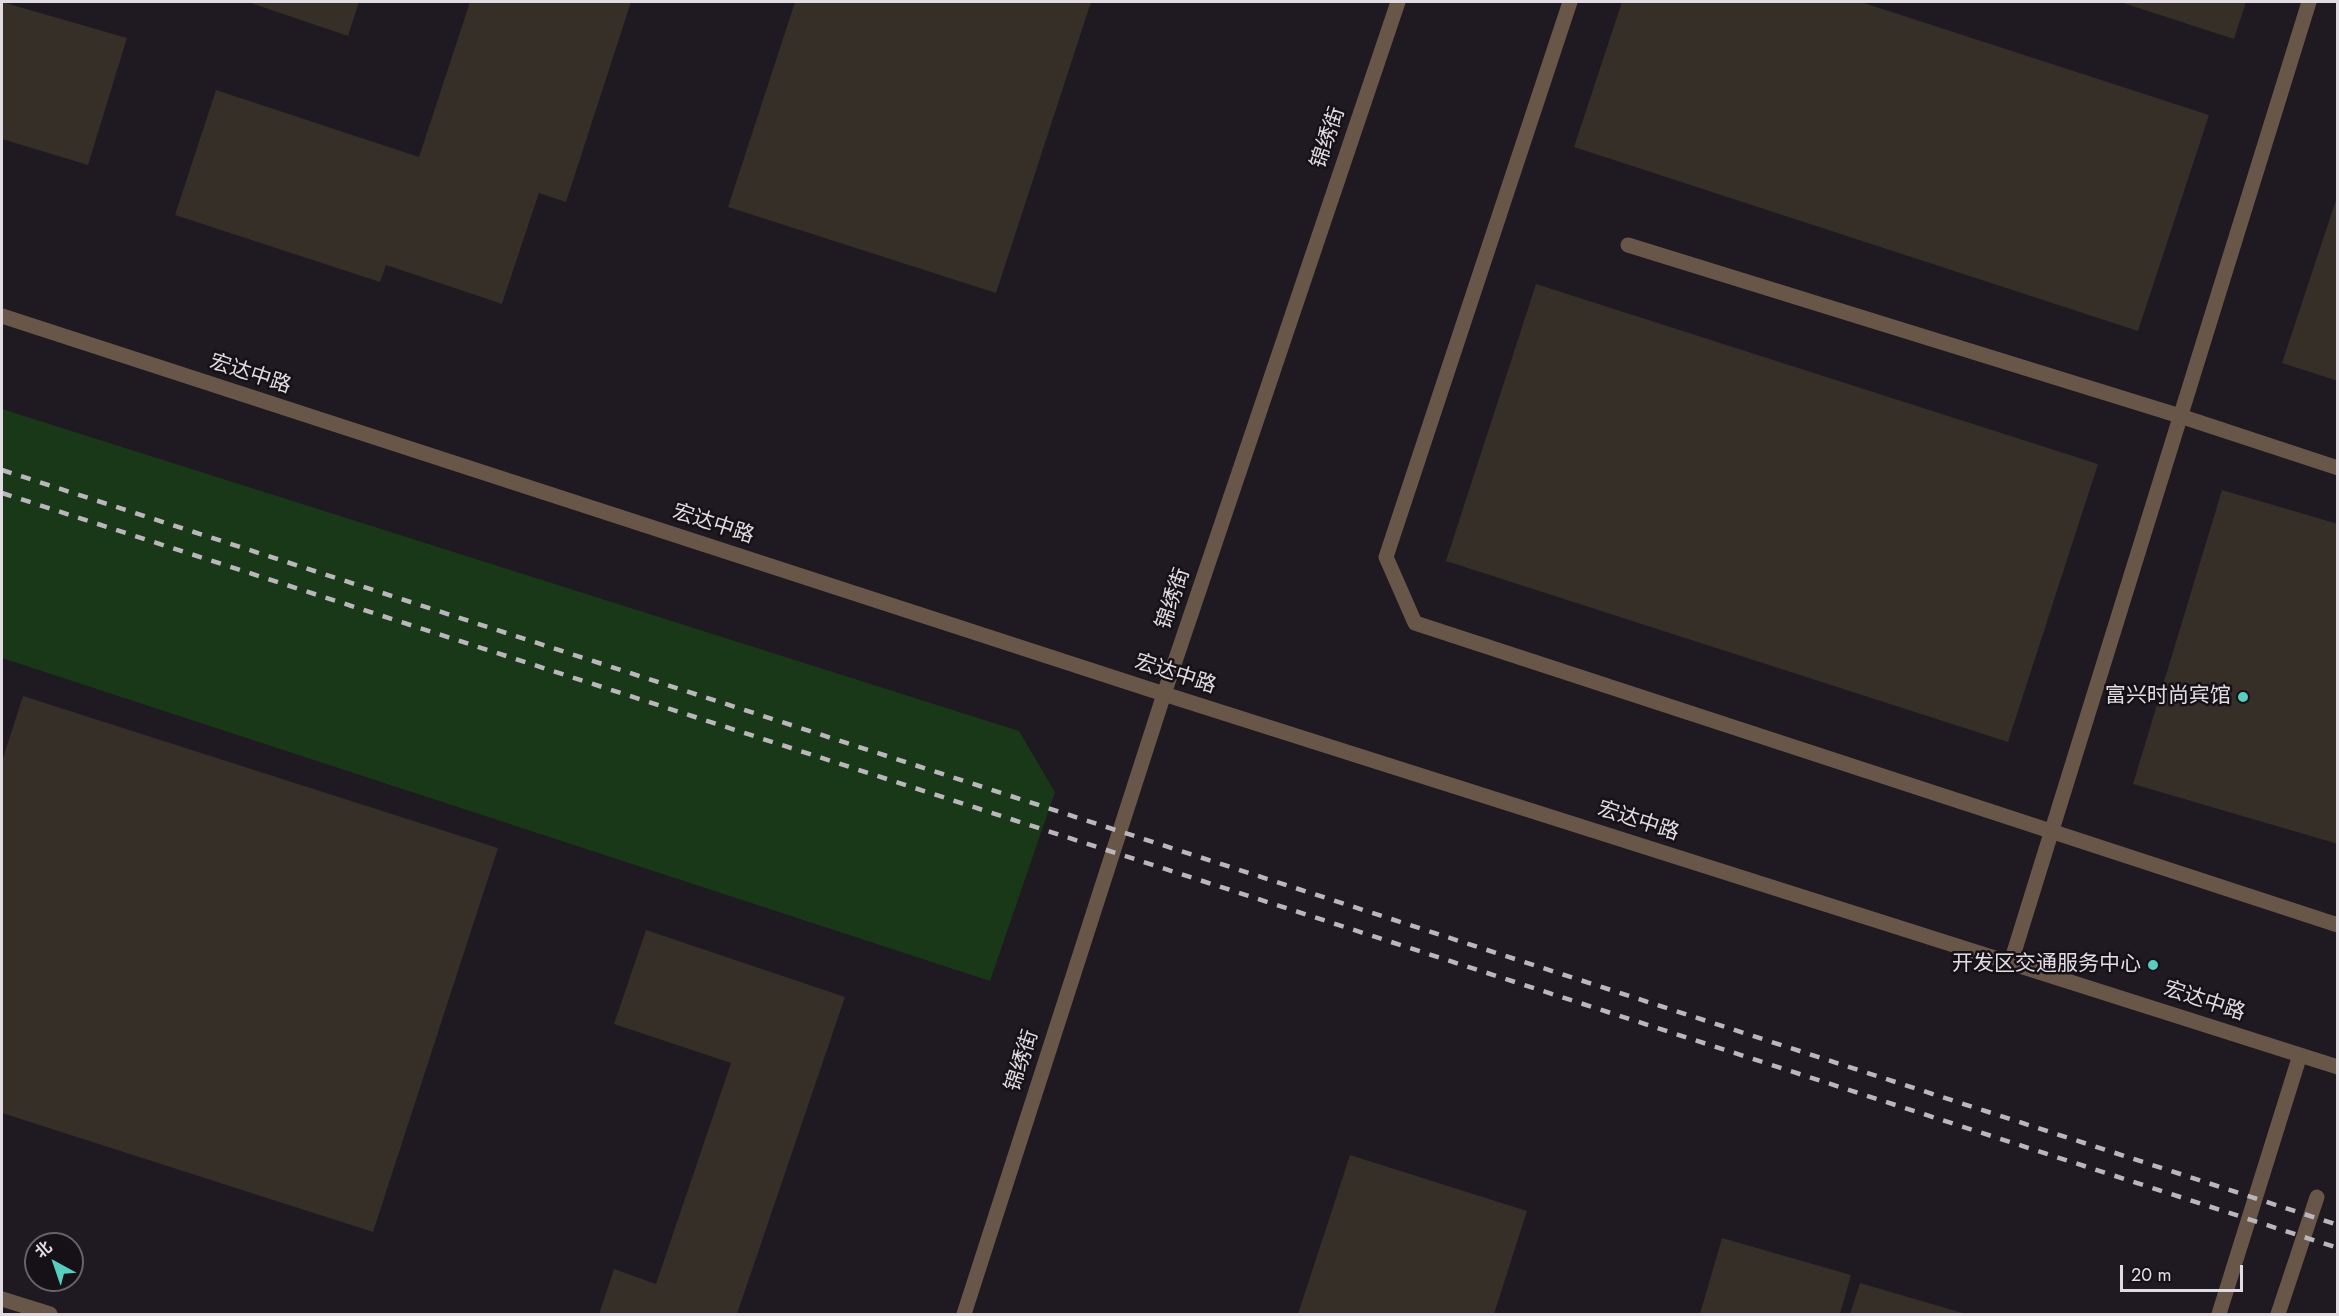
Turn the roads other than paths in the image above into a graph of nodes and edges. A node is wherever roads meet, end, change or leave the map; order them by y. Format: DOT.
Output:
graph roads {
  1 [pos="1398,2"];
  2 [pos="1570,2"];
  3 [pos="2309,2"];
  4 [pos="1628,245"];
  5 [pos="2,316"];
  6 [pos="2180,416"];
  7 [pos="2337,468"];
  8 [pos="1164,694"];
  9 [pos="2051,832"];
  10 [pos="2337,925"];
  11 [pos="2011,962"];
  12 [pos="2300,1055"];
  13 [pos="2337,1067"];
  14 [pos="2317,1197"];
  15 [pos="2,1299"];
  16 [pos="51,1314"];
  17 [pos="964,1314"];
  18 [pos="2219,1314"];
  19 [pos="2278,1314"];
  1 -- 8 [label="street, 锦绣街"];
  2 -- 9 [label="street"];
  3 -- 6 [label="street"];
  4 -- 6 [label="street"];
  5 -- 8 [label="street, 宏达中路"];
  6 -- 7 [label="street"];
  6 -- 9 [label="street"];
  8 -- 11 [label="street, 宏达中路"];
  8 -- 17 [label="street, 锦绣街"];
  9 -- 10 [label="street"];
  9 -- 11 [label="street"];
  11 -- 12 [label="street, 宏达中路"];
  12 -- 13 [label="street, 宏达中路"];
  12 -- 18 [label="street"];
  14 -- 19 [label="street"];
  15 -- 16 [label="street"];
}
